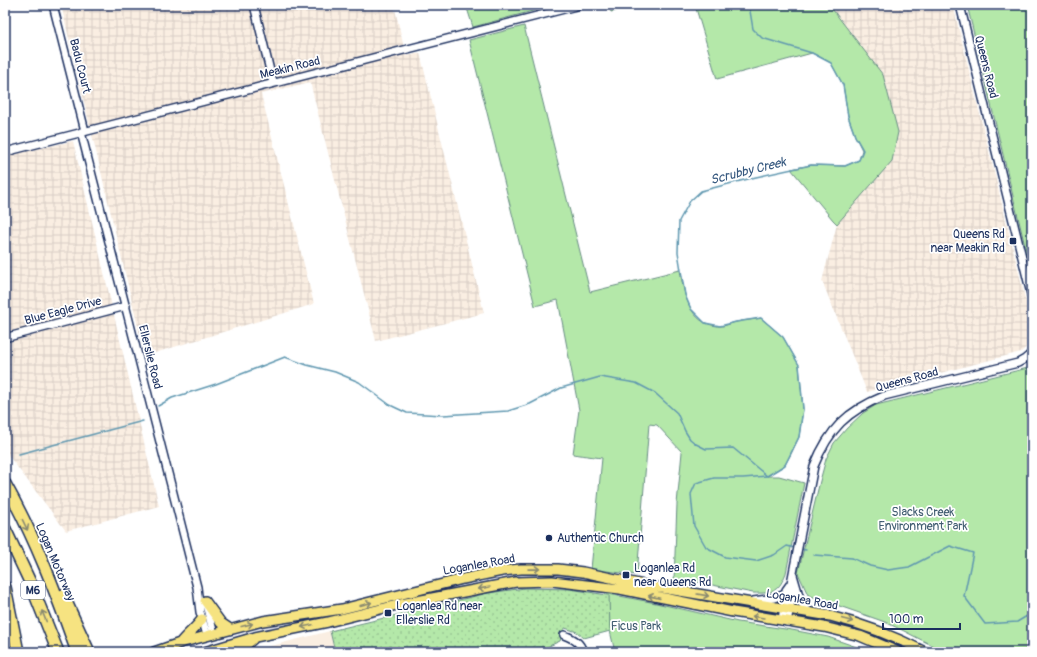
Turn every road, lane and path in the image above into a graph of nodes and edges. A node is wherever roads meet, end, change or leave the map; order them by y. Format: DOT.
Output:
graph roads {
  1 [pos="53,5"];
  2 [pos="254,5"];
  3 [pos="580,5"];
  4 [pos="960,5"];
  5 [pos="273,83"];
  6 [pos="83,132"];
  7 [pos="5,152"];
  8 [pos="1032,298"];
  9 [pos="126,306"];
  10 [pos="5,336"];
  11 [pos="1032,353"];
  12 [pos="5,484"];
  13 [pos="5,529"];
  14 [pos="40,559"];
  15 [pos="793,573"];
  16 [pos="791,583"];
  17 [pos="5,587"];
  18 [pos="197,587"];
  19 [pos="786,594"];
  20 [pos="205,601"];
  21 [pos="743,602"];
  22 [pos="787,609"];
  23 [pos="809,612"];
  24 [pos="202,619"];
  25 [pos="785,621"];
  26 [pos="230,630"];
  27 [pos="211,634"];
  28 [pos="564,635"];
  29 [pos="255,637"];
  30 [pos="180,643"];
  31 [pos="213,651"];
  32 [pos="18,652"];
  33 [pos="58,652"];
  34 [pos="77,652"];
  35 [pos="89,652"];
  36 [pos="154,652"];
  37 [pos="238,652"];
  38 [pos="583,652"];
  39 [pos="898,652"];
  40 [pos="925,652"];
  1 -- 6 [label="street, Badu Court"];
  2 -- 5 [label="street"];
  3 -- 5 [label="street, Meakin Road"];
  4 -- 8 [label="street, Queens Road"];
  5 -- 6 [label="street, Meakin Road"];
  6 -- 7 [label="street, Meakin Road"];
  6 -- 9 [label="street, Ellerslie Road"];
  9 -- 10 [label="street, Blue Eagle Drive"];
  9 -- 18 [label="street, Ellerslie Road"];
  11 -- 15 [label="street, Queens Road"];
  12 -- 14 [label="highway, Logan Motorway / M6, one-way"];
  33 -- 13 [label="highway, M6, one-way"];
  14 -- 34 [label="highway, Logan Motorway / M6"];
  14 -- 35 [label="highway"];
  15 -- 16 [label="street, Queens Road"];
  15 -- 23 [label="street"];
  16 -- 19 [label="street, Queens Road"];
  16 -- 22 [label="street, Queens Road"];
  17 -- 32 [label="highway"];
  18 -- 20 [label="street, Ellerslie Road"];
  18 -- 24 [label="street, Ellerslie Road"];
  19 -- 21 [label="street"];
  19 -- 22 [label="street, Queens Road"];
  20 -- 26 [label="main road"];
  20 -- 27 [label="street, Ellerslie Road"];
  21 -- 22 [label="main road, Loganlea Road"];
  26 -- 21 [label="main road, Loganlea Road, one-way"];
  22 -- 23 [label="main road, Loganlea Road"];
  22 -- 25 [label="street, Queens Road"];
  23 -- 40 [label="main road, Loganlea Road, one-way"];
  24 -- 27 [label="street, Ellerslie Road"];
  24 -- 30 [label="main road"];
  25 -- 29 [label="main road, Loganlea Road, one-way"];
  25 -- 39 [label="main road, Loganlea Road"];
  26 -- 27 [label="main road, Loganlea Road"];
  27 -- 30 [label="main road, Loganlea Road"];
  27 -- 31 [label="main road"];
  28 -- 38 [label="street"];
  29 -- 31 [label="main road, Loganlea Road"];
  29 -- 37 [label="main road"];
  30 -- 36 [label="main road, Loganlea Road"];
}
